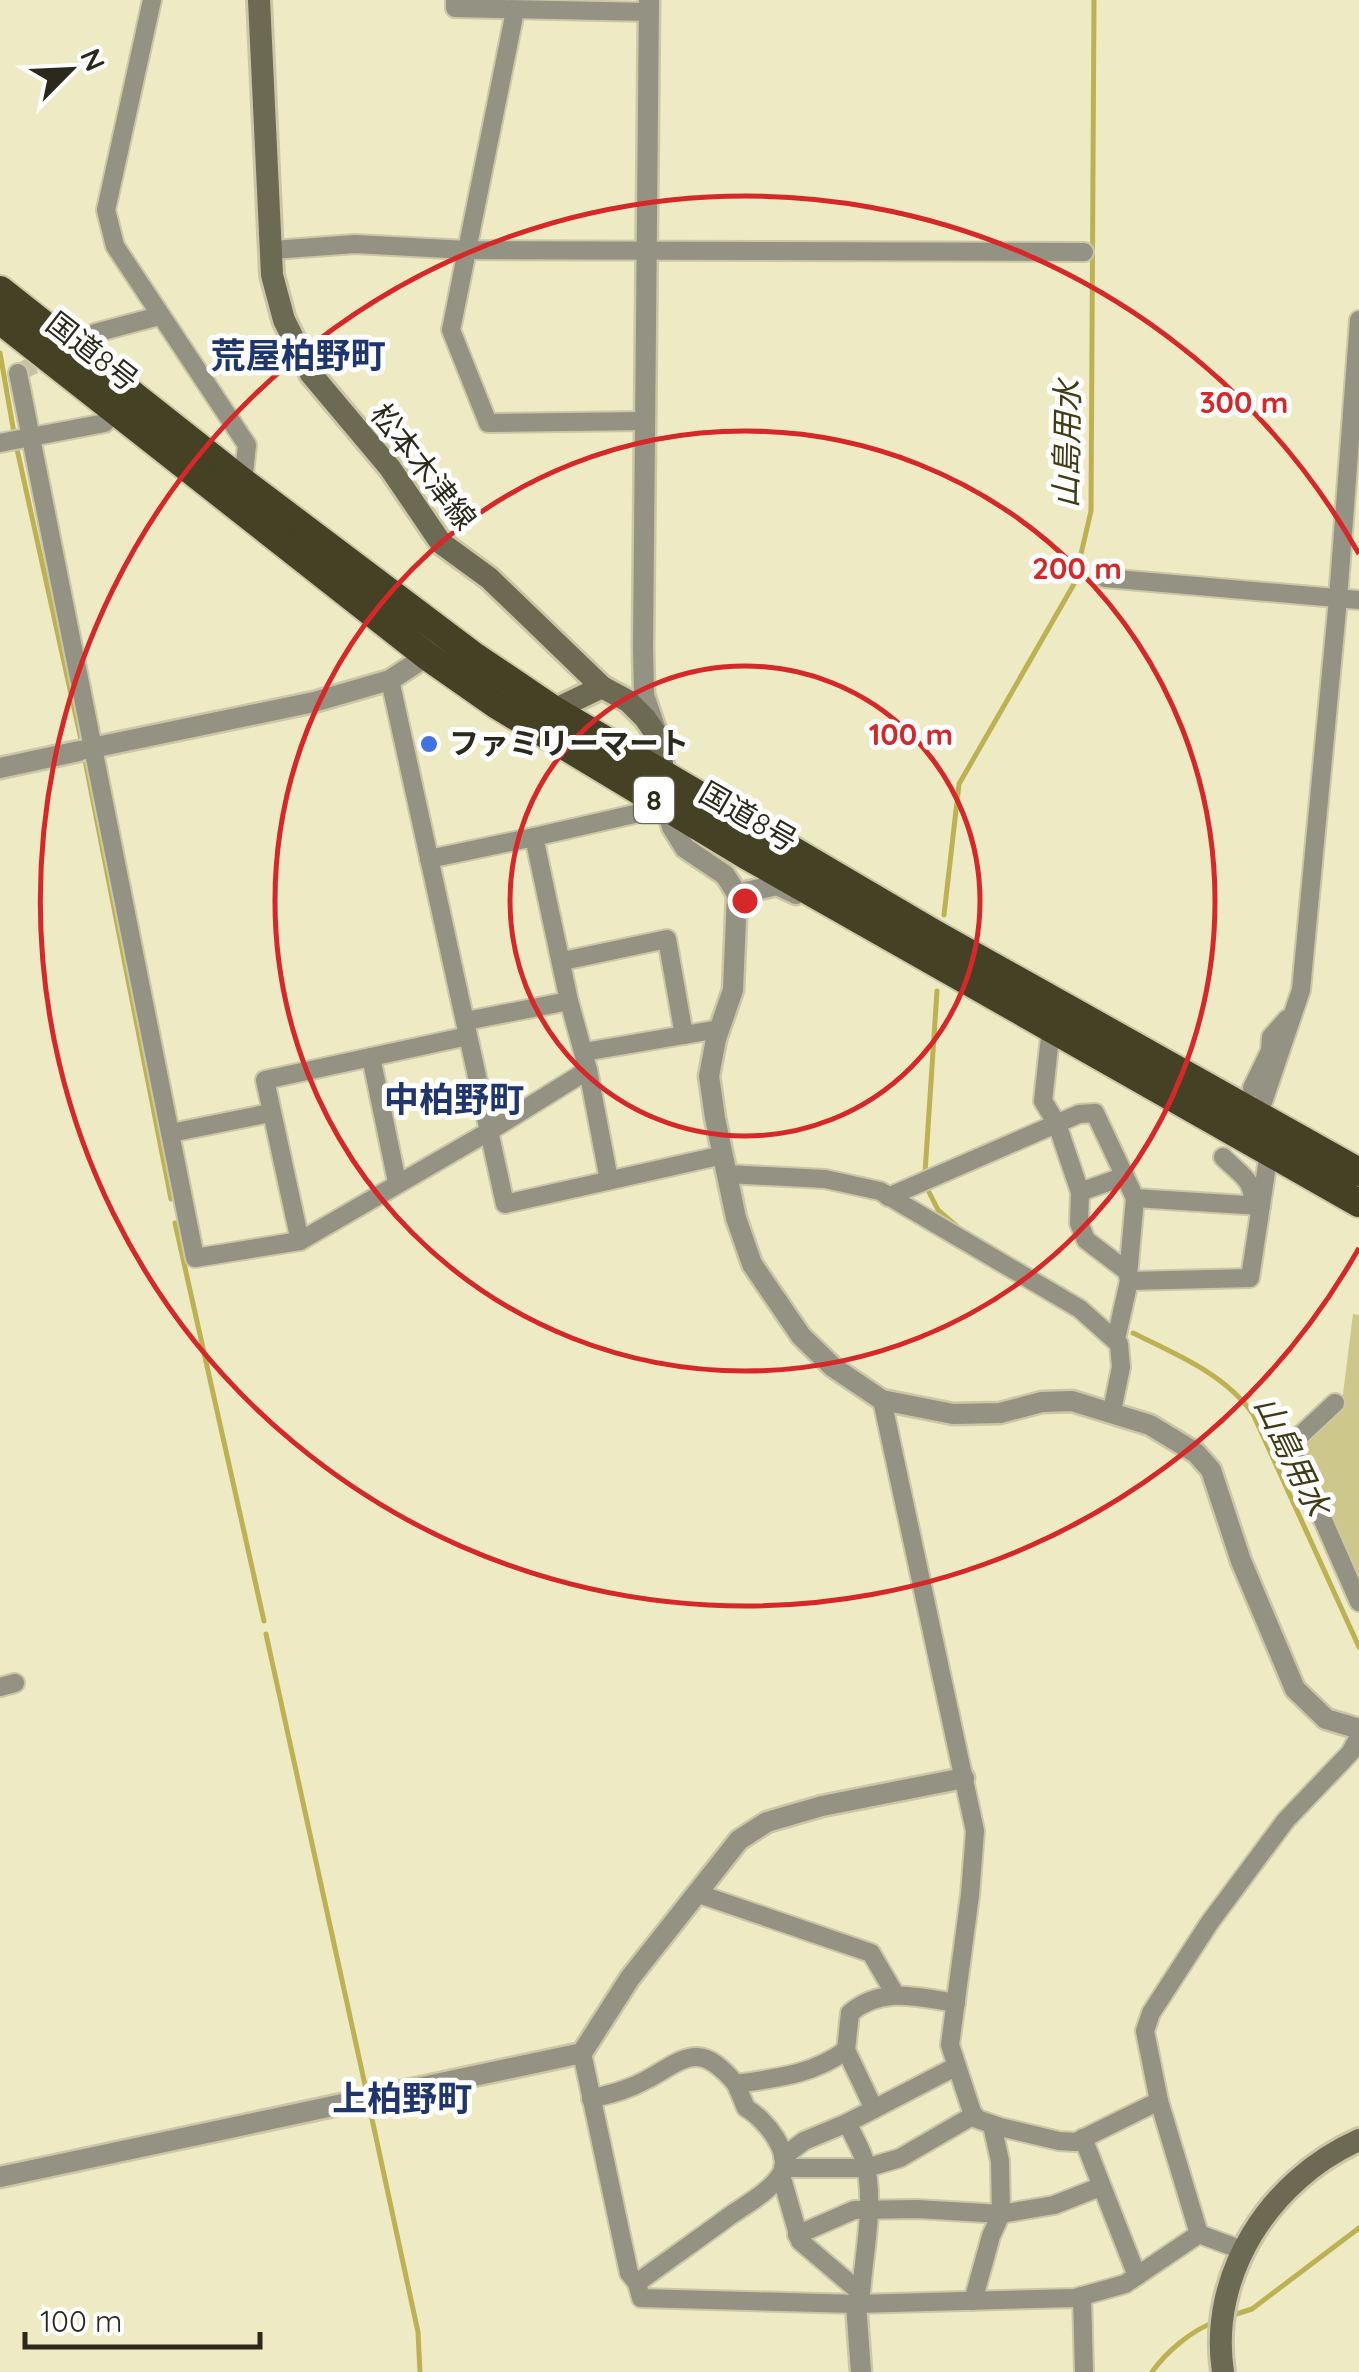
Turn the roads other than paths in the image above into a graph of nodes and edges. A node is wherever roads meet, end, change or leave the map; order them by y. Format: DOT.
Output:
graph roads {
  1 [pos="152,0"];
  2 [pos="258,0"];
  3 [pos="455,0"];
  4 [pos="649,6"];
  5 [pos="516,11"];
  6 [pos="648,248"];
  7 [pos="273,250"];
  8 [pos="468,250"];
  9 [pos="1084,252"];
  10 [pos="0,290"];
  11 [pos="159,316"];
  12 [pos="0,320"];
  13 [pos="1359,320"];
  14 [pos="95,333"];
  15 [pos="18,372"];
  16 [pos="114,410"];
  17 [pos="645,421"];
  18 [pos="30,437"];
  19 [pos="0,443"];
  20 [pos="242,482"];
  21 [pos="1104,578"];
  22 [pos="1338,598"];
  23 [pos="1359,600"];
  24 [pos="427,656"];
  25 [pos="390,680"];
  26 [pos="602,686"];
  27 [pos="554,710"];
  28 [pos="658,737"];
  29 [pos="87,749"];
  30 [pos="0,768"];
  31 [pos="664,778"];
  32 [pos="665,806"];
  33 [pos="534,838"];
  34 [pos="429,859"];
  35 [pos="737,894"];
  36 [pos="907,946"];
  37 [pos="563,961"];
  38 [pos="569,1001"];
  39 [pos="1294,1012"];
  40 [pos="1051,1028"];
  41 [pos="467,1029"];
  42 [pos="720,1029"];
  43 [pos="684,1035"];
  44 [pos="371,1057"];
  45 [pos="586,1061"];
  46 [pos="1256,1102"];
  47 [pos="270,1113"];
  48 [pos="1057,1124"];
  49 [pos="488,1132"];
  50 [pos="172,1133"];
  51 [pos="1269,1152"];
  52 [pos="1223,1157"];
  53 [pos="725,1165"];
  54 [pos="1359,1172"];
  55 [pos="1125,1176"];
  56 [pos="608,1180"];
  57 [pos="397,1182"];
  58 [pos="1080,1192"];
  59 [pos="888,1197"];
  60 [pos="1136,1198"];
  61 [pos="1359,1203"];
  62 [pos="1256,1206"];
  63 [pos="300,1241"];
  64 [pos="1128,1279"];
  65 [pos="1116,1339"];
  66 [pos="882,1400"];
  67 [pos="1335,1404"];
  68 [pos="1112,1411"];
  69 [pos="1359,1602"];
  70 [pos="1359,1729"];
  71 [pos="1359,1737"];
  72 [pos="964,1778"];
  73 [pos="696,1893"];
  74 [pos="895,1994"];
  75 [pos="956,2003"];
  76 [pos="846,2050"];
  77 [pos="582,2053"];
  78 [pos="955,2067"];
  79 [pos="736,2084"];
  80 [pos="591,2099"];
  81 [pos="1159,2101"];
  82 [pos="874,2109"];
  83 [pos="974,2115"];
  84 [pos="847,2124"];
  85 [pos="992,2124"];
  86 [pos="1083,2138"];
  87 [pos="1359,2140"];
  88 [pos="782,2166"];
  89 [pos="866,2168"];
  90 [pos="0,2177"];
  91 [pos="1100,2186"];
  92 [pos="868,2210"];
  93 [pos="1001,2214"];
  94 [pos="1199,2234"];
  95 [pos="797,2236"];
  96 [pos="1242,2250"];
  97 [pos="1137,2276"];
  98 [pos="637,2283"];
  99 [pos="1082,2296"];
  100 [pos="858,2298"];
  101 [pos="973,2301"];
  102 [pos="860,2372"];
  103 [pos="1084,2372"];
  104 [pos="1223,2372"];
  1 -- 11 [label="street"];
  2 -- 7 [label="main road, 松本木津線"];
  3 -- 5 [label="street"];
  4 -- 5 [label="street"];
  4 -- 6 [label="street"];
  5 -- 8 [label="street"];
  6 -- 8 [label="street"];
  6 -- 9 [label="street"];
  6 -- 17 [label="street"];
  7 -- 8 [label="street"];
  7 -- 26 [label="main road, 松本木津線"];
  8 -- 17 [label="street"];
  10 -- 20 [label="highway, 国道8号 / 8"];
  11 -- 14 [label="street"];
  11 -- 20 [label="street"];
  12 -- 16 [label="highway, 国道8号 / 8"];
  13 -- 22 [label="street"];
  15 -- 18 [label="street"];
  16 -- 18 [label="street"];
  16 -- 24 [label="highway, 国道8号 / 8"];
  17 -- 28 [label="street"];
  18 -- 19 [label="street"];
  18 -- 29 [label="street"];
  20 -- 27 [label="highway, 国道8号 / 8"];
  21 -- 22 [label="street"];
  22 -- 23 [label="street"];
  22 -- 39 [label="street"];
  24 -- 25 [label="street"];
  24 -- 32 [label="highway, 国道8号 / 8"];
  25 -- 29 [label="street"];
  25 -- 34 [label="street"];
  26 -- 27 [label="main road"];
  26 -- 28 [label="main road, 松本木津線"];
  27 -- 31 [label="highway, 国道8号 / 8"];
  28 -- 31 [label="main road"];
  29 -- 30 [label="street"];
  29 -- 50 [label="street"];
  31 -- 32 [label="street"];
  31 -- 46 [label="highway, 国道8号 / 8"];
  32 -- 33 [label="street"];
  32 -- 35 [label="street"];
  32 -- 36 [label="highway, 国道8号 / 8"];
  33 -- 34 [label="street"];
  33 -- 37 [label="street"];
  34 -- 41 [label="street"];
  35 -- 36 [label="street"];
  35 -- 42 [label="street"];
  36 -- 40 [label="highway, 国道8号 / 8"];
  37 -- 38 [label="street"];
  37 -- 43 [label="street"];
  38 -- 41 [label="street"];
  38 -- 45 [label="street"];
  39 -- 46 [label="street"];
  39 -- 46 [label="street"];
  40 -- 48 [label="street"];
  40 -- 51 [label="highway, 国道8号 / 8"];
  41 -- 44 [label="street"];
  41 -- 49 [label="street"];
  42 -- 43 [label="street"];
  42 -- 53 [label="street"];
  43 -- 45 [label="street"];
  44 -- 47 [label="street"];
  44 -- 57 [label="street"];
  45 -- 49 [label="street"];
  45 -- 56 [label="street"];
  46 -- 54 [label="highway, 国道8号 / 8"];
  47 -- 50 [label="street"];
  47 -- 63 [label="street"];
  48 -- 55 [label="street"];
  48 -- 58 [label="street"];
  48 -- 59 [label="street"];
  49 -- 56 [label="street"];
  49 -- 57 [label="street"];
  50 -- 63 [label="street"];
  51 -- 61 [label="highway, 国道8号 / 8"];
  51 -- 62 [label="street"];
  52 -- 62 [label="street"];
  53 -- 56 [label="street"];
  53 -- 59 [label="street"];
  53 -- 66 [label="street"];
  55 -- 58 [label="street"];
  55 -- 60 [label="street"];
  57 -- 63 [label="street"];
  58 -- 64 [label="street"];
  59 -- 65 [label="street"];
  60 -- 62 [label="street"];
  60 -- 64 [label="street"];
  62 -- 64 [label="street"];
  64 -- 65 [label="street"];
  65 -- 68 [label="street"];
  66 -- 68 [label="street"];
  66 -- 72 [label="street"];
  67 -- 69 [label="street"];
  68 -- 70 [label="street"];
  71 -- 81 [label="street"];
  72 -- 73 [label="street"];
  72 -- 75 [label="street"];
  73 -- 74 [label="street"];
  73 -- 77 [label="street"];
  74 -- 75 [label="street"];
  74 -- 76 [label="street"];
  75 -- 78 [label="street"];
  76 -- 79 [label="street"];
  76 -- 82 [label="street"];
  77 -- 80 [label="street"];
  77 -- 90 [label="street"];
  78 -- 82 [label="street"];
  78 -- 83 [label="street"];
  79 -- 80 [label="street"];
  79 -- 88 [label="street"];
  80 -- 98 [label="street"];
  81 -- 86 [label="street"];
  81 -- 94 [label="street"];
  82 -- 84 [label="street"];
  83 -- 85 [label="street"];
  83 -- 89 [label="street"];
  84 -- 88 [label="street"];
  84 -- 89 [label="street"];
  85 -- 86 [label="street"];
  85 -- 93 [label="street"];
  86 -- 91 [label="street"];
  87 -- 96 [label="main road"];
  88 -- 89 [label="street"];
  88 -- 95 [label="street"];
  88 -- 98 [label="street"];
  89 -- 92 [label="street"];
  91 -- 93 [label="street"];
  91 -- 97 [label="street"];
  92 -- 93 [label="street"];
  92 -- 95 [label="street"];
  92 -- 100 [label="street"];
  93 -- 101 [label="street"];
  94 -- 96 [label="street"];
  94 -- 97 [label="street"];
  95 -- 100 [label="street"];
  96 -- 104 [label="main road"];
  97 -- 99 [label="street"];
  98 -- 100 [label="street"];
  99 -- 101 [label="street"];
  99 -- 103 [label="street"];
  100 -- 101 [label="street"];
  100 -- 102 [label="street"];
}
